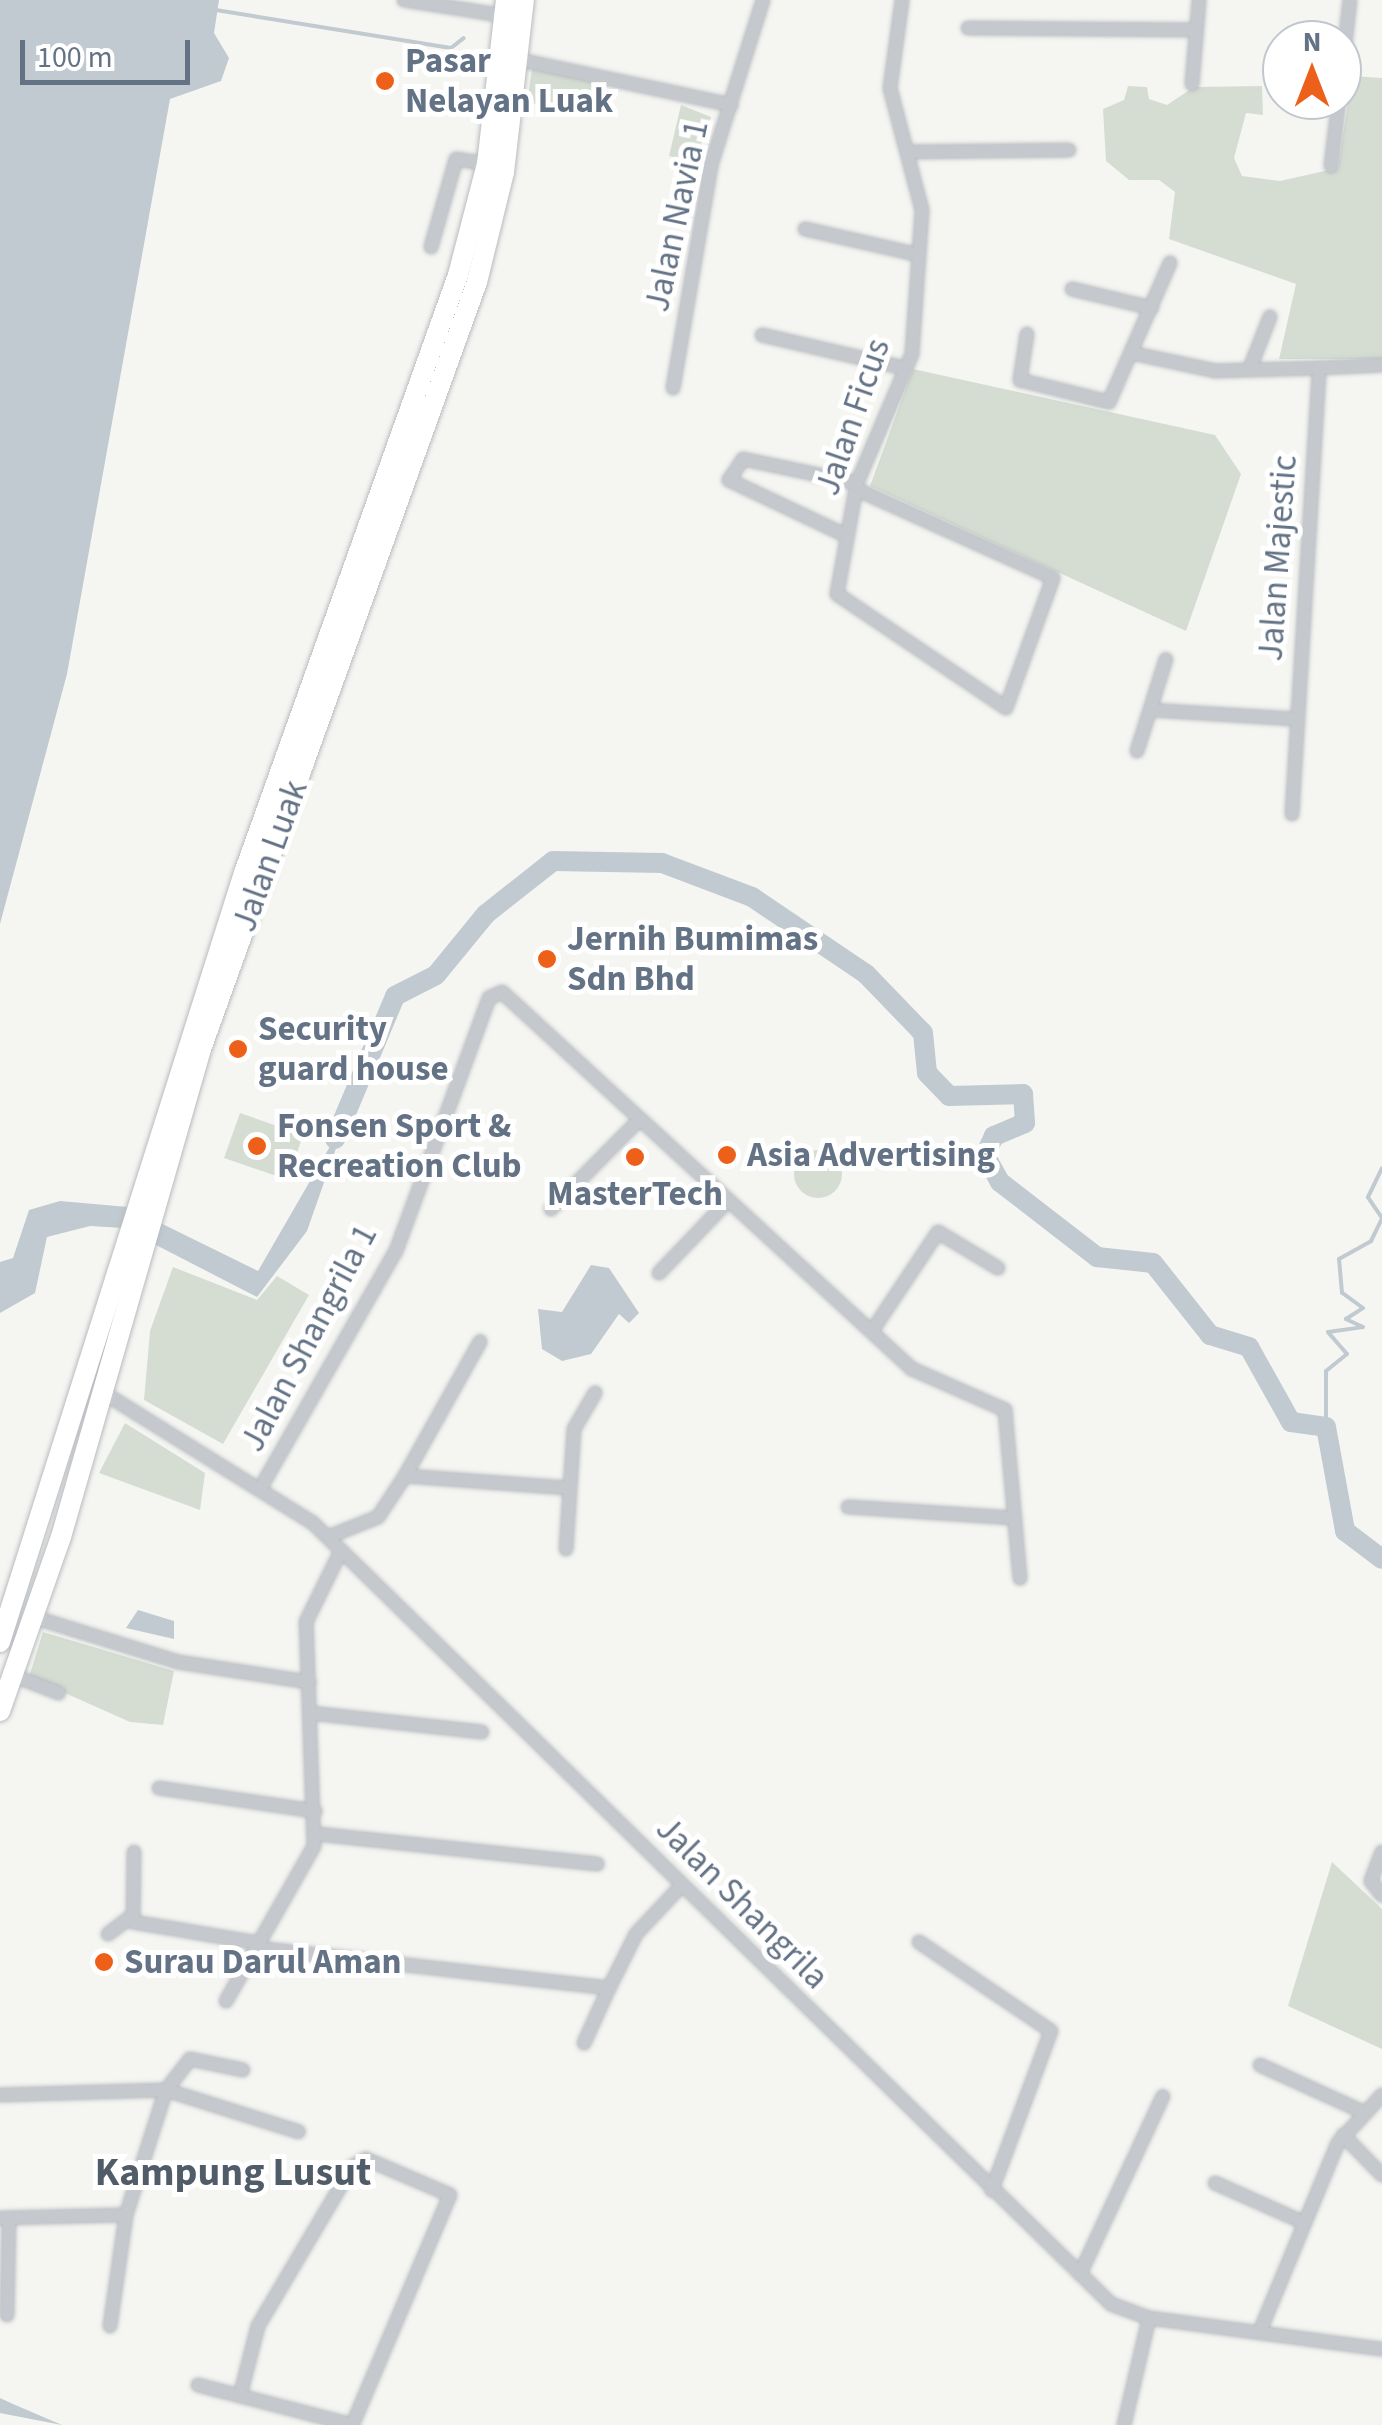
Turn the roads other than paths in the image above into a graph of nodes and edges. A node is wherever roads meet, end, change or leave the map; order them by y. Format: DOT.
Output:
graph roads {
  1 [pos="404,0"];
  2 [pos="524,0"];
  3 [pos="763,0"];
  4 [pos="902,0"];
  5 [pos="1199,0"];
  6 [pos="424,1"];
  7 [pos="506,8"];
  8 [pos="968,28"];
  9 [pos="1196,30"];
  10 [pos="520,60"];
  11 [pos="1192,84"];
  12 [pos="731,105"];
  13 [pos="1337,120"];
  14 [pos="1069,150"];
  15 [pos="911,152"];
  16 [pos="487,164"];
  17 [pos="1331,166"];
  18 [pos="805,229"];
  19 [pos="431,247"];
  20 [pos="919,255"];
  21 [pos="1170,263"];
  22 [pos="1072,289"];
  23 [pos="1152,308"];
  24 [pos="1270,317"];
  25 [pos="1027,334"];
  26 [pos="762,335"];
  27 [pos="1136,354"];
  28 [pos="450,361"];
  29 [pos="1382,365"];
  30 [pos="904,368"];
  31 [pos="1250,368"];
  32 [pos="1320,368"];
  33 [pos="673,388"];
  34 [pos="401,424"];
  35 [pos="414,450"];
  36 [pos="857,486"];
  37 [pos="368,515"];
  38 [pos="847,536"];
  39 [pos="1166,659"];
  40 [pos="1150,710"];
  41 [pos="1298,719"];
  42 [pos="1137,751"];
  43 [pos="1292,814"];
  44 [pos="638,1121"];
  45 [pos="153,1186"];
  46 [pos="724,1204"];
  47 [pos="551,1209"];
  48 [pos="131,1261"];
  49 [pos="998,1268"];
  50 [pos="659,1272"];
  51 [pos="872,1331"];
  52 [pos="480,1342"];
  53 [pos="104,1393"];
  54 [pos="595,1394"];
  55 [pos="405,1476"];
  56 [pos="569,1488"];
  57 [pos="260,1489"];
  58 [pos="848,1508"];
  59 [pos="1016,1518"];
  60 [pos="328,1536"];
  61 [pos="566,1548"];
  62 [pos="341,1551"];
  63 [pos="1020,1578"];
  64 [pos="32,1617"];
  65 [pos="0,1642"];
  66 [pos="12,1675"];
  67 [pos="308,1682"];
  68 [pos="59,1693"];
  69 [pos="0,1711"];
  70 [pos="310,1713"];
  71 [pos="482,1732"];
  72 [pos="159,1788"];
  73 [pos="315,1810"];
  74 [pos="316,1834"];
  75 [pos="134,1852"];
  76 [pos="1382,1852"];
  77 [pos="597,1864"];
  78 [pos="681,1886"];
  79 [pos="1382,1896"];
  80 [pos="129,1918"];
  81 [pos="108,1934"];
  82 [pos="918,1942"];
  83 [pos="258,1946"];
  84 [pos="610,1988"];
  85 [pos="226,2000"];
  86 [pos="584,2043"];
  87 [pos="1260,2065"];
  88 [pos="243,2070"];
  89 [pos="166,2090"];
  90 [pos="0,2096"];
  91 [pos="1163,2096"];
  92 [pos="1382,2096"];
  93 [pos="1363,2112"];
  94 [pos="300,2132"];
  95 [pos="1343,2135"];
  96 [pos="1382,2176"];
  97 [pos="1216,2183"];
  98 [pos="992,2190"];
  99 [pos="126,2214"];
  100 [pos="4,2218"];
  101 [pos="1304,2223"];
  102 [pos="1080,2274"];
  103 [pos="7,2315"];
  104 [pos="1149,2318"];
  105 [pos="110,2326"];
  106 [pos="1260,2332"];
  107 [pos="1382,2349"];
  108 [pos="198,2385"];
  109 [pos="240,2396"];
  110 [pos="354,2423"];
  111 [pos="1124,2425"];
  1 -- 6 [label="street"];
  2 -- 10 [label="main road, Jalan Luak"];
  3 -- 12 [label="street, Jalan Navia 1"];
  4 -- 15 [label="street, Jalan Ficus"];
  5 -- 9 [label="street"];
  6 -- 7 [label="street"];
  7 -- 16 [label="main road, Jalan Luak"];
  8 -- 9 [label="street"];
  9 -- 11 [label="street"];
  10 -- 12 [label="street"];
  10 -- 28 [label="main road, Jalan Luak"];
  12 -- 33 [label="street, Jalan Navia 1"];
  13 -- 17 [label="street"];
  14 -- 15 [label="street"];
  15 -- 20 [label="street, Jalan Ficus"];
  16 -- 19 [label="street"];
  16 -- 34 [label="main road, Jalan Luak"];
  18 -- 20 [label="street"];
  20 -- 30 [label="street, Jalan Ficus"];
  21 -- 23 [label="street"];
  22 -- 23 [label="street"];
  23 -- 27 [label="street"];
  24 -- 31 [label="street"];
  25 -- 27 [label="street"];
  26 -- 30 [label="street"];
  27 -- 31 [label="street"];
  28 -- 34 [label="main road"];
  28 -- 35 [label="main road, Jalan Luak"];
  29 -- 32 [label="street"];
  30 -- 36 [label="street, Jalan Ficus"];
  31 -- 32 [label="street"];
  32 -- 41 [label="street, Jalan Majestic"];
  34 -- 37 [label="main road, Jalan Luak"];
  35 -- 37 [label="main road"];
  35 -- 45 [label="main road, Jalan Luak"];
  36 -- 38 [label="street, Jalan Ficus"];
  36 -- 38 [label="street"];
  36 -- 38 [label="street, Jalan Ficus"];
  37 -- 45 [label="main road, Jalan Luak"];
  39 -- 40 [label="street"];
  40 -- 41 [label="street"];
  40 -- 42 [label="street"];
  41 -- 43 [label="street, Jalan Majestic"];
  44 -- 46 [label="street"];
  44 -- 47 [label="street"];
  44 -- 57 [label="street, Jalan Shangrila 1"];
  45 -- 48 [label="main road, Jalan Luak"];
  46 -- 50 [label="street"];
  46 -- 51 [label="street"];
  48 -- 53 [label="main road, Jalan Luak"];
  48 -- 65 [label="main road, Jalan Luak"];
  49 -- 51 [label="street"];
  51 -- 59 [label="street"];
  52 -- 55 [label="street"];
  53 -- 57 [label="street, Jalan Shangrila"];
  53 -- 64 [label="main road, Jalan Luak"];
  54 -- 56 [label="street"];
  55 -- 56 [label="street"];
  55 -- 60 [label="street"];
  56 -- 61 [label="street"];
  57 -- 60 [label="street, Jalan Shangrila"];
  58 -- 59 [label="street"];
  59 -- 63 [label="street"];
  60 -- 62 [label="street, Jalan Shangrila"];
  62 -- 67 [label="street"];
  62 -- 78 [label="street, Jalan Shangrila"];
  64 -- 66 [label="main road, Jalan Luak"];
  64 -- 67 [label="street"];
  66 -- 68 [label="street"];
  66 -- 69 [label="main road, Jalan Luak"];
  67 -- 70 [label="street"];
  70 -- 71 [label="street"];
  70 -- 73 [label="street"];
  72 -- 73 [label="street"];
  73 -- 74 [label="street"];
  74 -- 77 [label="street"];
  74 -- 83 [label="street"];
  75 -- 80 [label="street"];
  76 -- 79 [label="street"];
  78 -- 84 [label="street"];
  78 -- 98 [label="street, Jalan Shangrila"];
  80 -- 81 [label="street"];
  80 -- 83 [label="street"];
  82 -- 98 [label="street"];
  83 -- 84 [label="street"];
  83 -- 85 [label="street"];
  84 -- 86 [label="street"];
  87 -- 93 [label="street"];
  88 -- 89 [label="street"];
  89 -- 90 [label="street"];
  89 -- 94 [label="street"];
  89 -- 99 [label="street"];
  91 -- 102 [label="street"];
  92 -- 93 [label="street"];
  93 -- 95 [label="street"];
  95 -- 96 [label="street"];
  95 -- 101 [label="street"];
  97 -- 101 [label="street"];
  98 -- 102 [label="street, Jalan Shangrila"];
  99 -- 100 [label="street"];
  99 -- 105 [label="street"];
  100 -- 103 [label="street"];
  101 -- 106 [label="street"];
  102 -- 104 [label="street, Jalan Shangrila"];
  104 -- 106 [label="street, Jalan Shangrila"];
  104 -- 111 [label="street"];
  106 -- 107 [label="street, Jalan Shangrila"];
  108 -- 109 [label="street"];
  109 -- 110 [label="street"];
  109 -- 110 [label="street"];
}
